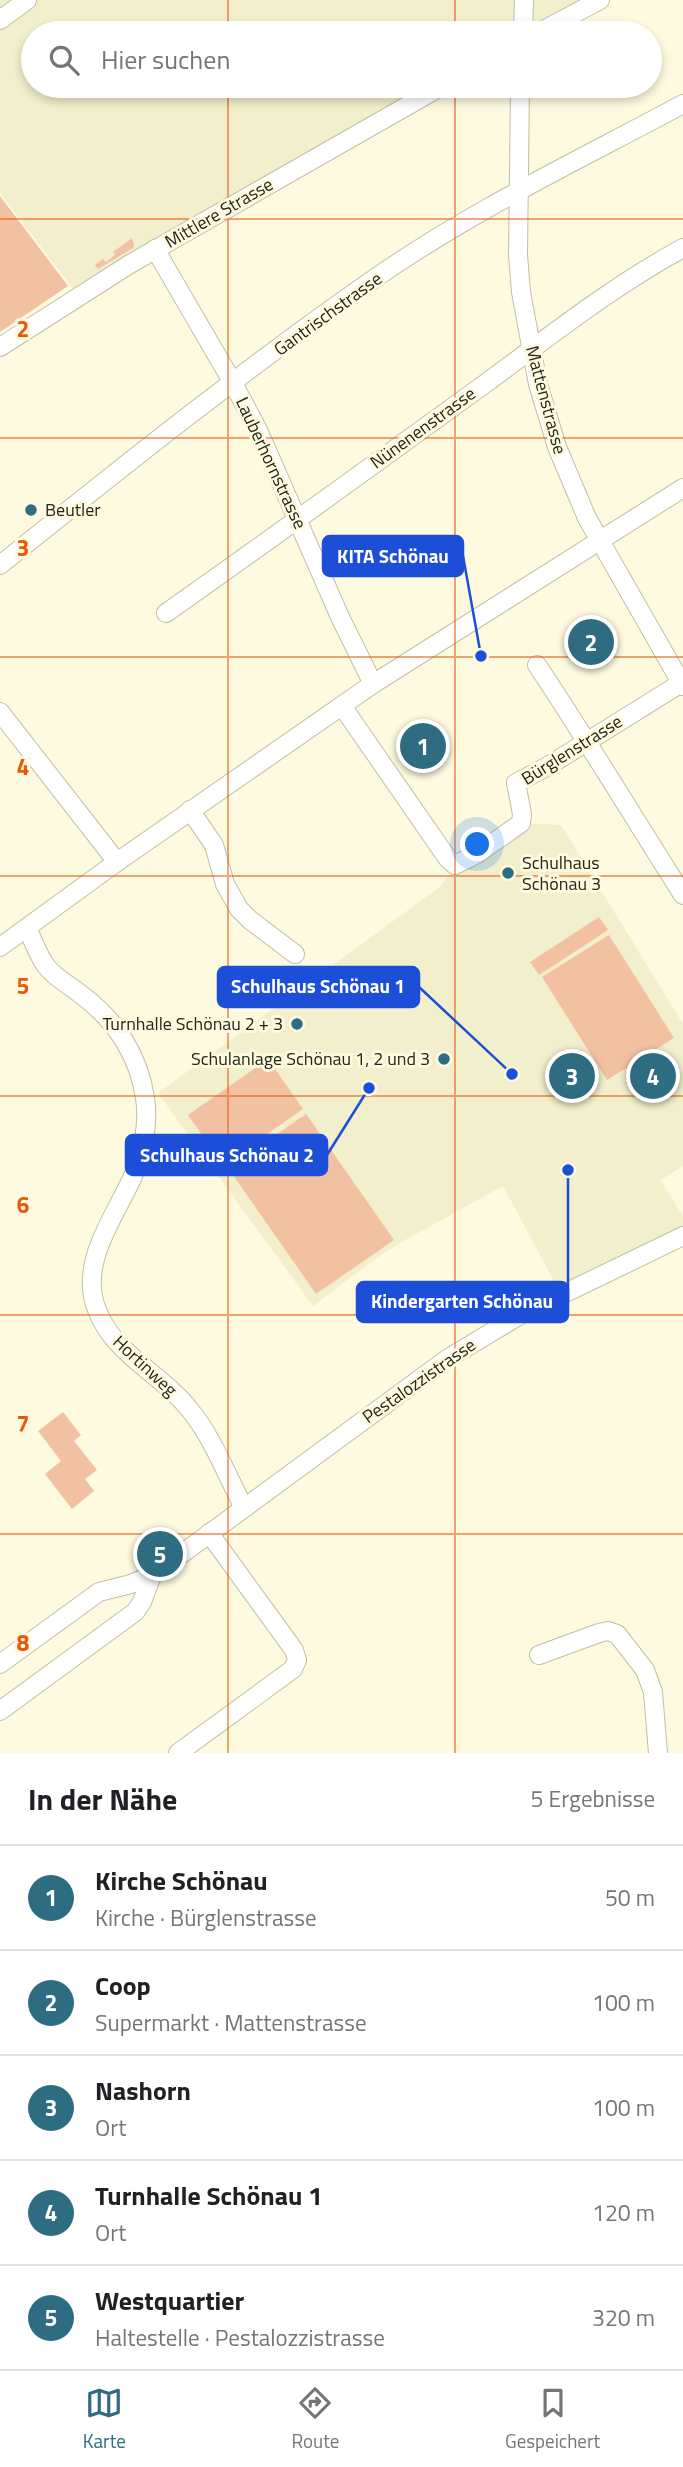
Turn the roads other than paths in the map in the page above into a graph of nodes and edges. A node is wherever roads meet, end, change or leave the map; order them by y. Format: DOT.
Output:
graph roads {
  1 [pos="27,0"];
  2 [pos="524,0"];
  3 [pos="600,0"];
  4 [pos="0,20"];
  5 [pos="523,21"];
  6 [pos="561,21"];
  7 [pos="421,98"];
  8 [pos="520,98"];
  9 [pos="683,104"];
  10 [pos="519,193"];
  11 [pos="683,248"];
  12 [pos="155,249"];
  13 [pos="0,347"];
  14 [pos="531,349"];
  15 [pos="233,383"];
  16 [pos="683,488"];
  17 [pos="298,519"];
  18 [pos="598,540"];
  19 [pos="0,565"];
  20 [pos="166,613"];
  21 [pos="537,665"];
  22 [pos="373,684"];
  23 [pos="682,684"];
  24 [pos="342,706"];
  25 [pos="0,712"];
  26 [pos="587,741"];
  27 [pos="190,810"];
  28 [pos="117,862"];
  29 [pos="683,895"];
  30 [pos="27,928"];
  31 [pos="0,947"];
  32 [pos="295,954"];
  33 [pos="683,1236"];
  34 [pos="244,1508"];
  35 [pos="209,1533"];
  36 [pos="152,1575"];
  37 [pos="99,1592"];
  38 [pos="121,1624"];
  39 [pos="539,1655"];
  40 [pos="0,1664"];
  41 [pos="0,1711"];
  42 [pos="178,1753"];
  43 [pos="658,1753"];
  1 -- 4 [label="street"];
  2 -- 5 [label="street"];
  3 -- 6 [label="street"];
  7 -- 12 [label="street, Mittlere Strasse"];
  8 -- 10 [label="street, Mattenstrasse"];
  9 -- 10 [label="street, Gantrischstrasse"];
  10 -- 14 [label="street, Mattenstrasse"];
  10 -- 15 [label="street, Gantrischstrasse"];
  11 -- 14 [label="street, Nünenenstrasse"];
  12 -- 13 [label="street, Mittlere Strasse"];
  12 -- 15 [label="street, Lauberhornstrasse"];
  14 -- 17 [label="street, Nünenenstrasse"];
  14 -- 18 [label="street, Mattenstrasse"];
  15 -- 17 [label="street, Lauberhornstrasse"];
  15 -- 19 [label="street, Gantrischstrasse"];
  16 -- 18 [label="street"];
  17 -- 20 [label="street, Nünenenstrasse"];
  17 -- 22 [label="street, Lauberhornstrasse"];
  18 -- 22 [label="street"];
  18 -- 23 [label="street, Mattenstrasse"];
  21 -- 26 [label="street"];
  22 -- 24 [label="street"];
  23 -- 26 [label="street, Bürglenstrasse"];
  24 -- 26 [label="street, Bürglenstrasse"];
  24 -- 27 [label="street"];
  25 -- 28 [label="street"];
  26 -- 29 [label="street"];
  27 -- 28 [label="street"];
  27 -- 32 [label="street"];
  28 -- 30 [label="street"];
  30 -- 31 [label="street"];
  30 -- 34 [label="street, Hortinweg"];
  33 -- 34 [label="street, Pestalozzistrasse"];
  34 -- 35 [label="street, Pestalozzistrasse"];
  35 -- 36 [label="street, Pestalozzistrasse"];
  35 -- 42 [label="street"];
  36 -- 37 [label="street, Pestalozzistrasse"];
  36 -- 38 [label="street, Pestalozzistrasse"];
  37 -- 38 [label="street"];
  37 -- 40 [label="street, Pestalozzistrasse"];
  38 -- 41 [label="street, Pestalozzistrasse"];
  39 -- 43 [label="street"];
}
